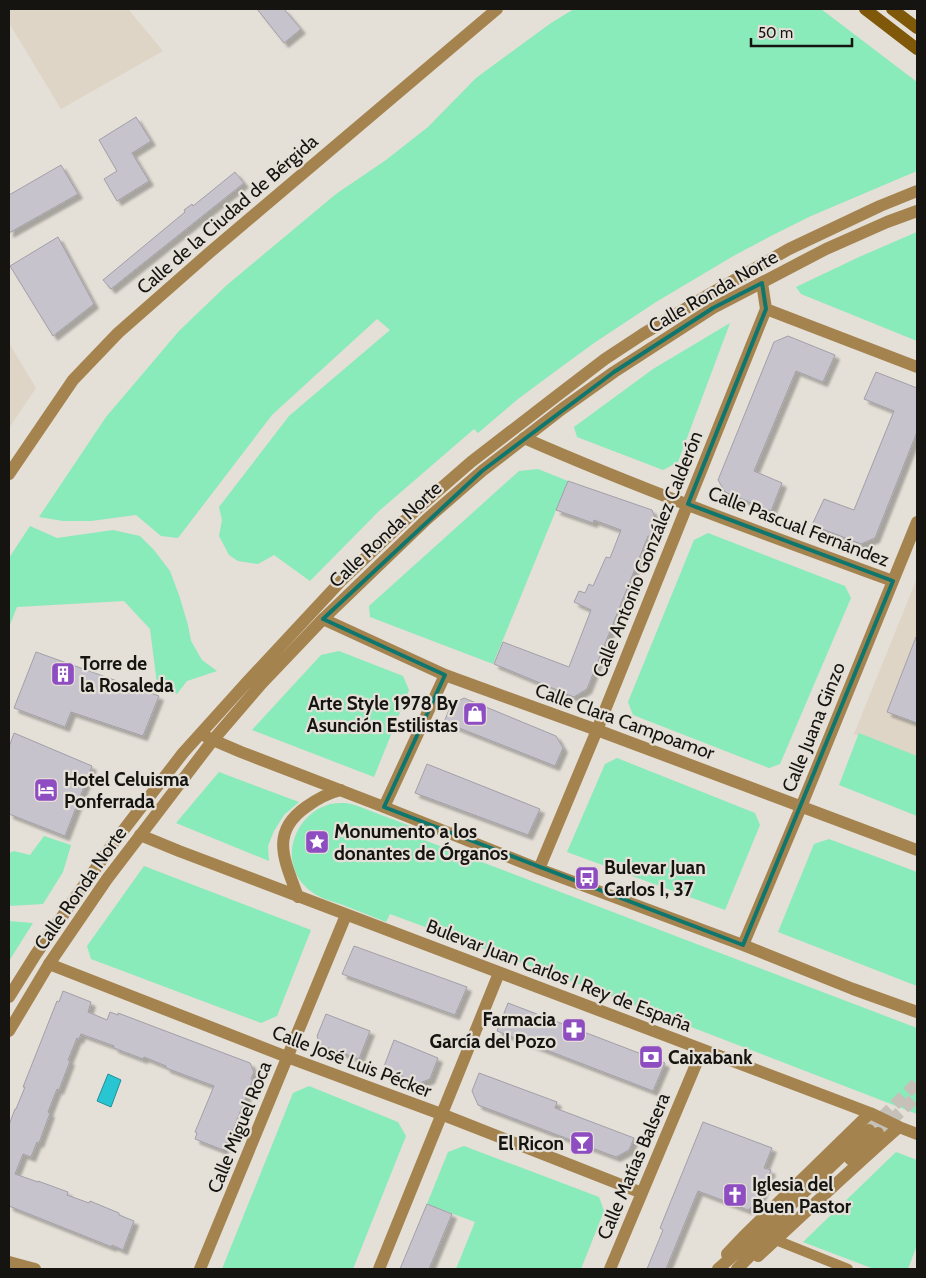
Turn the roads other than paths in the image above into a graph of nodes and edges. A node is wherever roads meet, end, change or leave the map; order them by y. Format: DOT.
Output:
graph roads {
  1 [pos="496,9"];
  2 [pos="865,9"];
  3 [pos="892,9"];
  4 [pos="917,28"];
  5 [pos="917,50"];
  6 [pos="917,191"];
  7 [pos="917,211"];
  8 [pos="762,283"];
  9 [pos="766,309"];
  10 [pos="917,367"];
  11 [pos="524,438"];
  12 [pos="9,474"];
  13 [pos="688,504"];
  14 [pos="917,522"];
  15 [pos="893,581"];
  16 [pos="322,619"];
  17 [pos="445,675"];
  18 [pos="597,730"];
  19 [pos="201,734"];
  20 [pos="213,740"];
  21 [pos="341,790"];
  22 [pos="384,807"];
  23 [pos="801,807"];
  24 [pos="140,835"];
  25 [pos="917,850"];
  26 [pos="539,869"];
  27 [pos="298,896"];
  28 [pos="346,915"];
  29 [pos="742,945"];
  30 [pos="49,964"];
  31 [pos="499,973"];
  32 [pos="9,997"];
  33 [pos="917,1012"];
  34 [pos="9,1031"];
  35 [pos="702,1050"];
  36 [pos="287,1057"];
  37 [pos="441,1114"];
  38 [pos="870,1114"];
  39 [pos="899,1127"];
  40 [pos="917,1134"];
  41 [pos="642,1193"];
  42 [pos="776,1240"];
  43 [pos="9,1262"];
  44 [pos="35,1269"];
  45 [pos="200,1269"];
  46 [pos="379,1269"];
  47 [pos="610,1269"];
  48 [pos="713,1269"];
  49 [pos="718,1269"];
  50 [pos="737,1269"];
  51 [pos="743,1269"];
  52 [pos="848,1269"];
  1 -- 12 [label="street, Calle de la Ciudad de Bérgida"];
  2 -- 5 [label="main road"];
  3 -- 4 [label="main road"];
  6 -- 19 [label="street, Calle Ronda Norte"];
  7 -- 8 [label="street, Calle Ronda Norte"];
  8 -- 9 [label="street"];
  8 -- 11 [label="street, Calle Ronda Norte"];
  9 -- 10 [label="street"];
  9 -- 13 [label="street, Calle Antonio González Calderón"];
  11 -- 13 [label="street, Calle Pascual Fernández"];
  11 -- 16 [label="street, Calle Ronda Norte"];
  13 -- 15 [label="street, Calle Pascual Fernández"];
  13 -- 18 [label="street, Calle Antonio González Calderón"];
  14 -- 15 [label="street, Calle Juana Ginzo"];
  15 -- 23 [label="street, Calle Juana Ginzo"];
  16 -- 17 [label="street, Calle Clara Campoamor"];
  16 -- 20 [label="street, Calle Ronda Norte"];
  17 -- 18 [label="street, Calle Clara Campoamor"];
  17 -- 22 [label="street"];
  18 -- 23 [label="street, Calle Clara Campoamor"];
  18 -- 26 [label="street, Calle Antonio González Calderón"];
  19 -- 20 [label="street"];
  19 -- 32 [label="street, Calle Ronda Norte"];
  20 -- 21 [label="street"];
  20 -- 24 [label="street, Calle Ronda Norte"];
  21 -- 22 [label="street"];
  21 -- 27 [label="street"];
  22 -- 26 [label="street"];
  23 -- 25 [label="street, Calle Clara Campoamor"];
  23 -- 29 [label="street, Calle Juana Ginzo"];
  24 -- 27 [label="street, Bulevar Juan Carlos I Rey de España"];
  24 -- 30 [label="street, Calle Ronda Norte"];
  26 -- 29 [label="street"];
  27 -- 28 [label="street, Bulevar Juan Carlos I Rey de España"];
  28 -- 31 [label="street, Bulevar Juan Carlos I Rey de España"];
  28 -- 36 [label="street, Calle Miguel Roca"];
  29 -- 33 [label="street"];
  30 -- 34 [label="street, Calle Ronda Norte"];
  30 -- 36 [label="street, Calle José Luis Pécker"];
  31 -- 35 [label="street, Bulevar Juan Carlos I Rey de España"];
  31 -- 37 [label="street"];
  35 -- 38 [label="street, Bulevar Juan Carlos I Rey de España"];
  35 -- 41 [label="street, Calle Matías Balsera"];
  36 -- 37 [label="street, Calle José Luis Pécker"];
  36 -- 45 [label="street, Calle Miguel Roca"];
  37 -- 41 [label="street, Calle José Luis Pécker"];
  37 -- 46 [label="street"];
  38 -- 39 [label="street, Bulevar Juan Carlos I Rey de España"];
  38 -- 48 [label="street"];
  39 -- 40 [label="street, Bulevar Juan Carlos I Rey de España"];
  39 -- 42 [label="street"];
  41 -- 47 [label="street, Calle Matías Balsera"];
  42 -- 51 [label="street"];
  42 -- 52 [label="street"];
  43 -- 44 [label="street"];
  49 -- 50 [label="street"];
}
